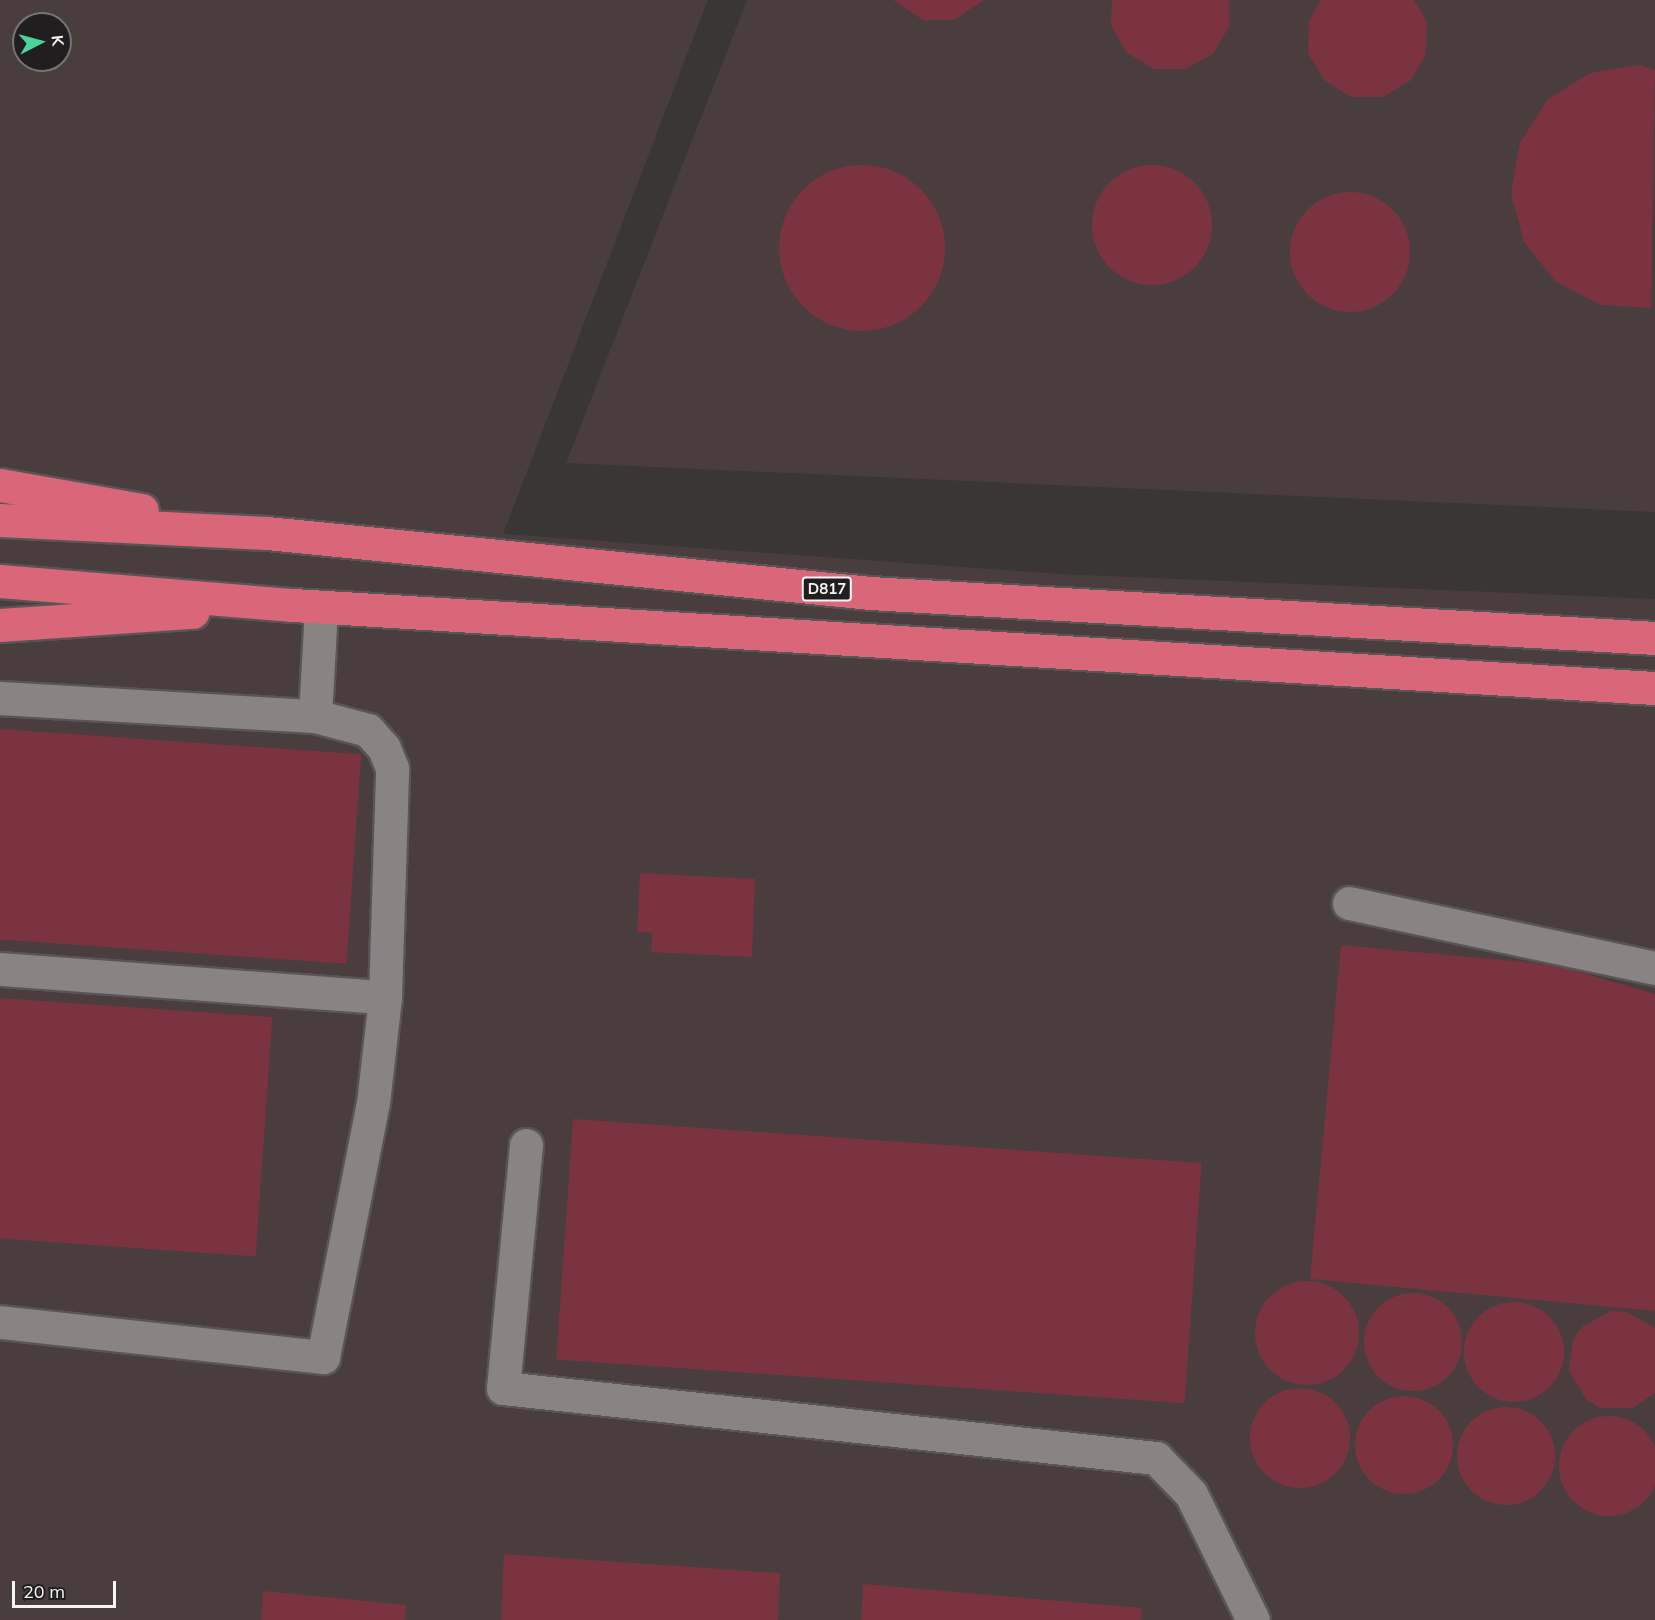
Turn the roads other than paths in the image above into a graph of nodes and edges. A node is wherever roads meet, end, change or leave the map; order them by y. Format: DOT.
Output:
graph roads {
  1 [pos="0,485"];
  2 [pos="0,520"];
  3 [pos="267,533"];
  4 [pos="0,581"];
  5 [pos="307,606"];
  6 [pos="0,625"];
  7 [pos="1655,638"];
  8 [pos="1655,688"];
  9 [pos="0,698"];
  10 [pos="315,716"];
  11 [pos="1349,903"];
  12 [pos="1655,968"];
  13 [pos="0,969"];
  14 [pos="385,997"];
  15 [pos="526,1145"];
  16 [pos="0,1322"];
  17 [pos="1253,1620"];
  1 -- 3 [label="highway"];
  2 -- 3 [label="highway, D817"];
  3 -- 7 [label="highway, D817"];
  4 -- 5 [label="highway"];
  5 -- 6 [label="highway"];
  5 -- 8 [label="highway"];
  5 -- 10 [label="lane"];
  9 -- 10 [label="lane"];
  10 -- 14 [label="lane"];
  11 -- 12 [label="lane"];
  13 -- 14 [label="lane"];
  14 -- 16 [label="lane"];
  15 -- 17 [label="lane"];
}
